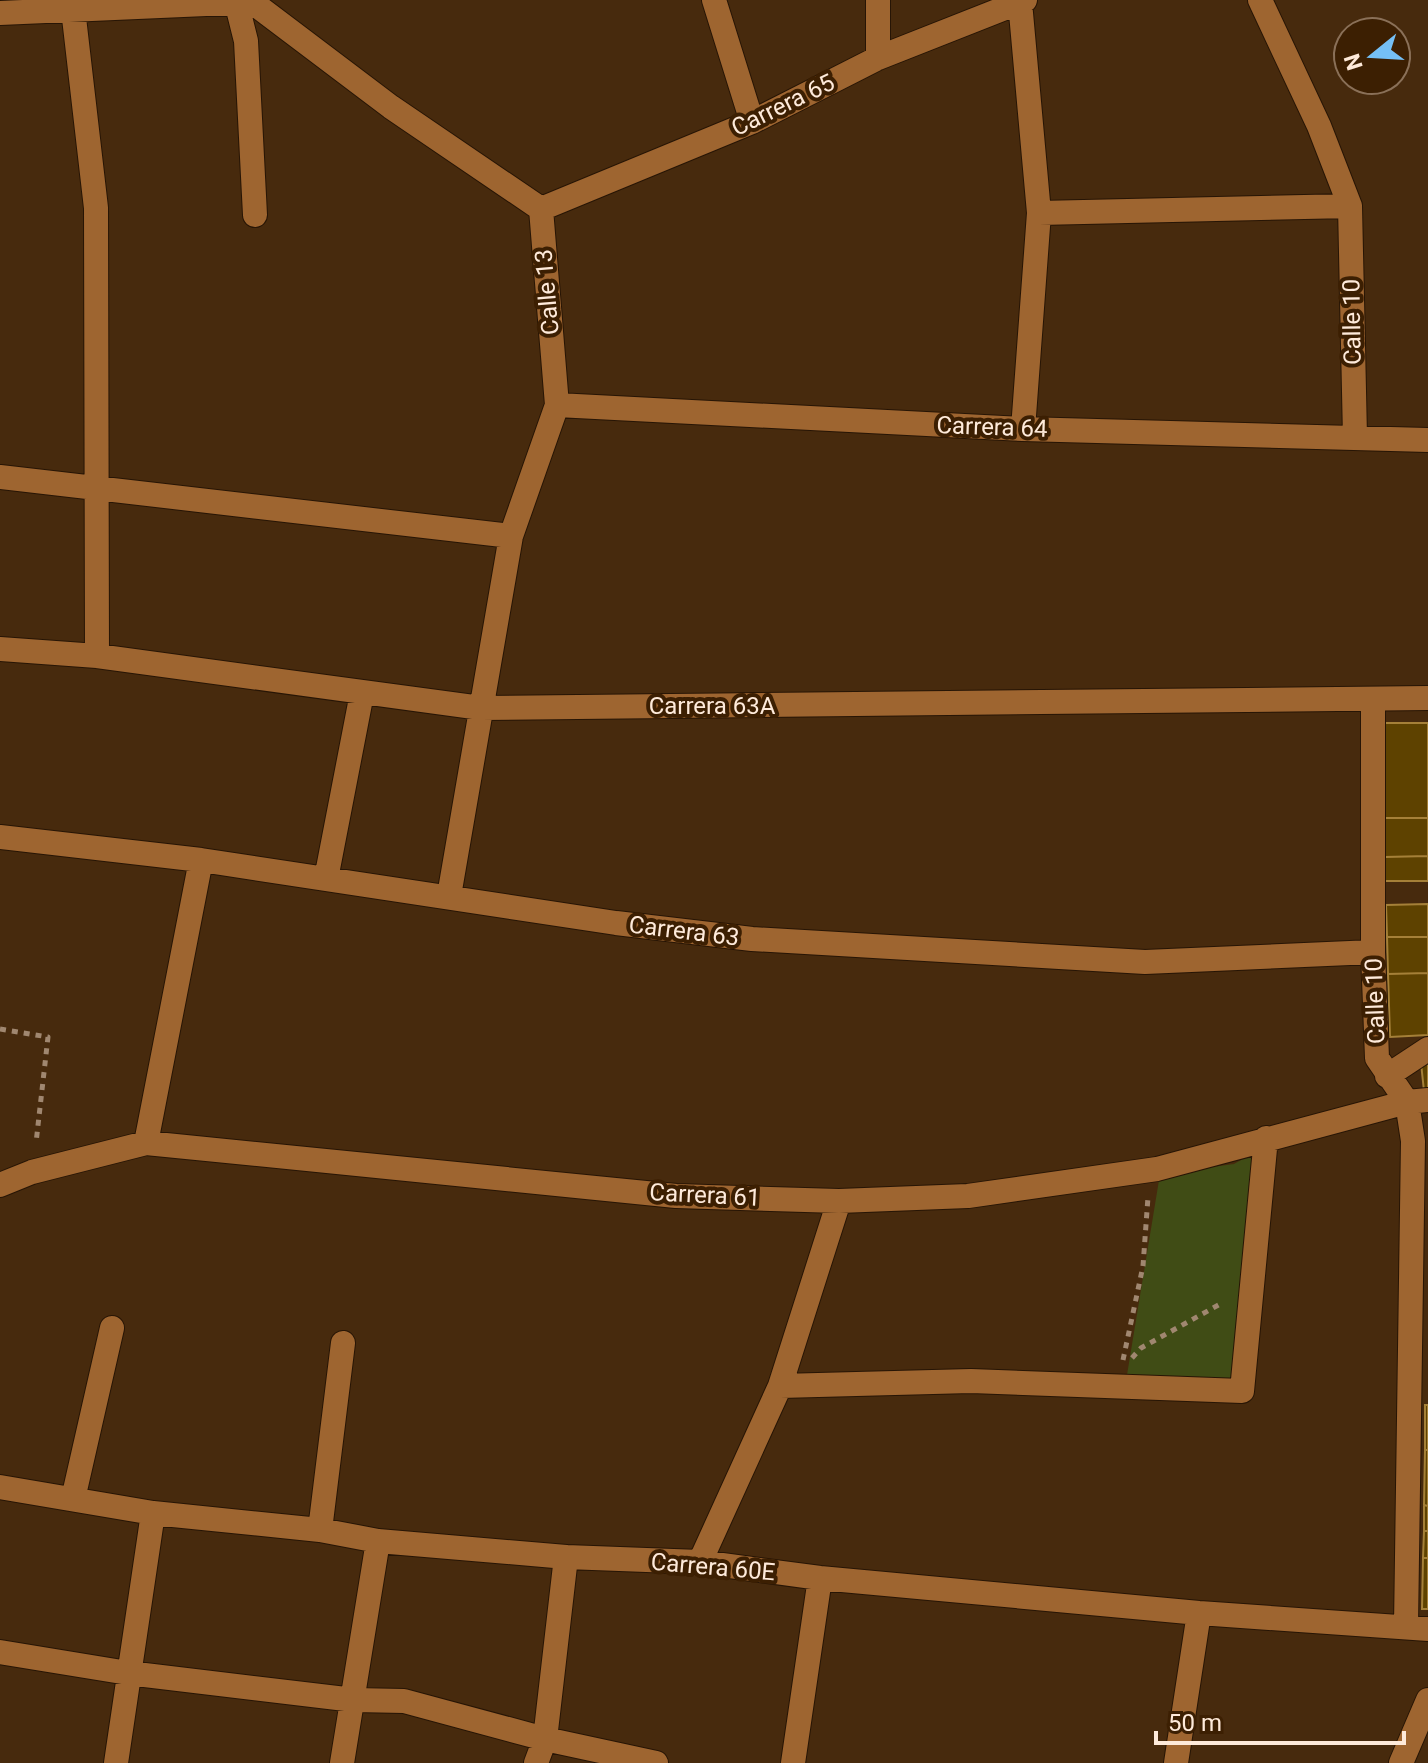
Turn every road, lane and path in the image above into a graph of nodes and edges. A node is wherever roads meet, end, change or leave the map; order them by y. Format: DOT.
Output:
graph roads {
  1 [pos="714,0"];
  2 [pos="878,0"];
  3 [pos="1260,0"];
  4 [pos="248,1"];
  5 [pos="1023,1"];
  6 [pos="0,7"];
  7 [pos="73,9"];
  8 [pos="0,13"];
  9 [pos="878,58"];
  10 [pos="752,122"];
  11 [pos="1350,206"];
  12 [pos="541,209"];
  13 [pos="1039,213"];
  14 [pos="255,215"];
  15 [pos="557,405"];
  16 [pos="1023,429"];
  17 [pos="1355,437"];
  18 [pos="1428,440"];
  19 [pos="0,477"];
  20 [pos="97,486"];
  21 [pos="511,536"];
  22 [pos="0,649"];
  23 [pos="97,656"];
  24 [pos="362,693"];
  25 [pos="1428,698"];
  26 [pos="1373,700"];
  27 [pos="481,708"];
  28 [pos="0,837"];
  29 [pos="201,860"];
  30 [pos="326,879"];
  31 [pos="449,896"];
  32 [pos="1373,952"];
  33 [pos="0,1029"];
  34 [pos="1428,1049"];
  35 [pos="1387,1076"];
  36 [pos="1417,1101"];
  37 [pos="1266,1138"];
  38 [pos="146,1143"];
  39 [pos="1157,1169"];
  40 [pos="32,1172"];
  41 [pos="0,1185"];
  42 [pos="839,1201"];
  43 [pos="1420,1207"];
  44 [pos="1230,1292"];
  45 [pos="112,1328"];
  46 [pos="1418,1339"];
  47 [pos="343,1343"];
  48 [pos="780,1386"];
  49 [pos="0,1487"];
  50 [pos="73,1499"];
  51 [pos="153,1513"];
  52 [pos="320,1530"];
  53 [pos="378,1541"];
  54 [pos="566,1557"];
  55 [pos="700,1562"];
  56 [pos="820,1578"];
  57 [pos="1199,1613"];
  58 [pos="1417,1628"];
  59 [pos="0,1652"];
  60 [pos="128,1673"];
  61 [pos="354,1700"];
  62 [pos="1428,1700"];
  63 [pos="545,1739"];
  64 [pos="116,1763"];
  65 [pos="342,1763"];
  66 [pos="536,1763"];
  67 [pos="656,1763"];
  68 [pos="793,1763"];
  69 [pos="1176,1763"];
  70 [pos="1401,1763"];
  1 -- 10 [label="street"];
  2 -- 9 [label="street"];
  3 -- 11 [label="street, Calle 10"];
  4 -- 7 [label="street"];
  4 -- 12 [label="street"];
  4 -- 14 [label="street"];
  5 -- 9 [label="street, Carrera 65"];
  5 -- 13 [label="street"];
  6 -- 8 [label="street"];
  7 -- 8 [label="street"];
  7 -- 20 [label="street"];
  9 -- 10 [label="street, Carrera 65"];
  10 -- 12 [label="street, Carrera 65"];
  11 -- 13 [label="street"];
  11 -- 17 [label="street, Calle 10"];
  12 -- 15 [label="street, Calle 13"];
  13 -- 16 [label="street"];
  15 -- 16 [label="street, Carrera 64"];
  15 -- 21 [label="street, Calle 13"];
  16 -- 17 [label="street, Carrera 64"];
  17 -- 18 [label="street, Carrera 64"];
  19 -- 20 [label="street"];
  20 -- 21 [label="street"];
  20 -- 23 [label="street"];
  21 -- 27 [label="street, Calle 13"];
  22 -- 23 [label="street, Carrera 63A"];
  23 -- 24 [label="street, Carrera 63A"];
  24 -- 27 [label="street, Carrera 63A"];
  24 -- 30 [label="street"];
  25 -- 26 [label="street, Carrera 63A"];
  26 -- 27 [label="street, Carrera 63A"];
  26 -- 32 [label="street, Calle 10"];
  27 -- 31 [label="street, Calle 13"];
  28 -- 29 [label="street, Carrera 63"];
  29 -- 30 [label="street, Carrera 63"];
  29 -- 38 [label="street"];
  30 -- 31 [label="street, Carrera 63"];
  31 -- 32 [label="street, Carrera 63"];
  32 -- 35 [label="street, Calle 10"];
  33 -- 40 [label="path"];
  34 -- 35 [label="street"];
  35 -- 36 [label="street, Calle 10"];
  36 -- 37 [label="street, Carrera 61"];
  36 -- 43 [label="street, Calle 10"];
  37 -- 39 [label="street, Carrera 61"];
  37 -- 48 [label="street"];
  38 -- 40 [label="street, Carrera 61"];
  38 -- 42 [label="street, Carrera 61"];
  39 -- 42 [label="street, Carrera 61"];
  39 -- 44 [label="path"];
  40 -- 41 [label="street, Carrera 61"];
  42 -- 48 [label="street"];
  43 -- 46 [label="street, Calle 10"];
  45 -- 50 [label="street"];
  46 -- 58 [label="street, Calle 10"];
  47 -- 52 [label="street"];
  48 -- 55 [label="street"];
  49 -- 50 [label="street, Carrera 60E"];
  50 -- 51 [label="street, Carrera 60E"];
  51 -- 52 [label="street, Carrera 60E"];
  51 -- 60 [label="street"];
  52 -- 53 [label="street, Carrera 60E"];
  53 -- 54 [label="street, Carrera 60E"];
  53 -- 61 [label="street"];
  54 -- 55 [label="street, Carrera 60E"];
  54 -- 63 [label="street"];
  55 -- 56 [label="street, Carrera 60E"];
  56 -- 57 [label="street, Carrera 60E"];
  56 -- 68 [label="street"];
  57 -- 58 [label="street, Carrera 60E"];
  57 -- 69 [label="street"];
  59 -- 60 [label="street"];
  60 -- 61 [label="street"];
  60 -- 64 [label="street"];
  61 -- 63 [label="street"];
  61 -- 65 [label="street"];
  62 -- 70 [label="street"];
  63 -- 66 [label="street"];
  63 -- 67 [label="street"];
}
